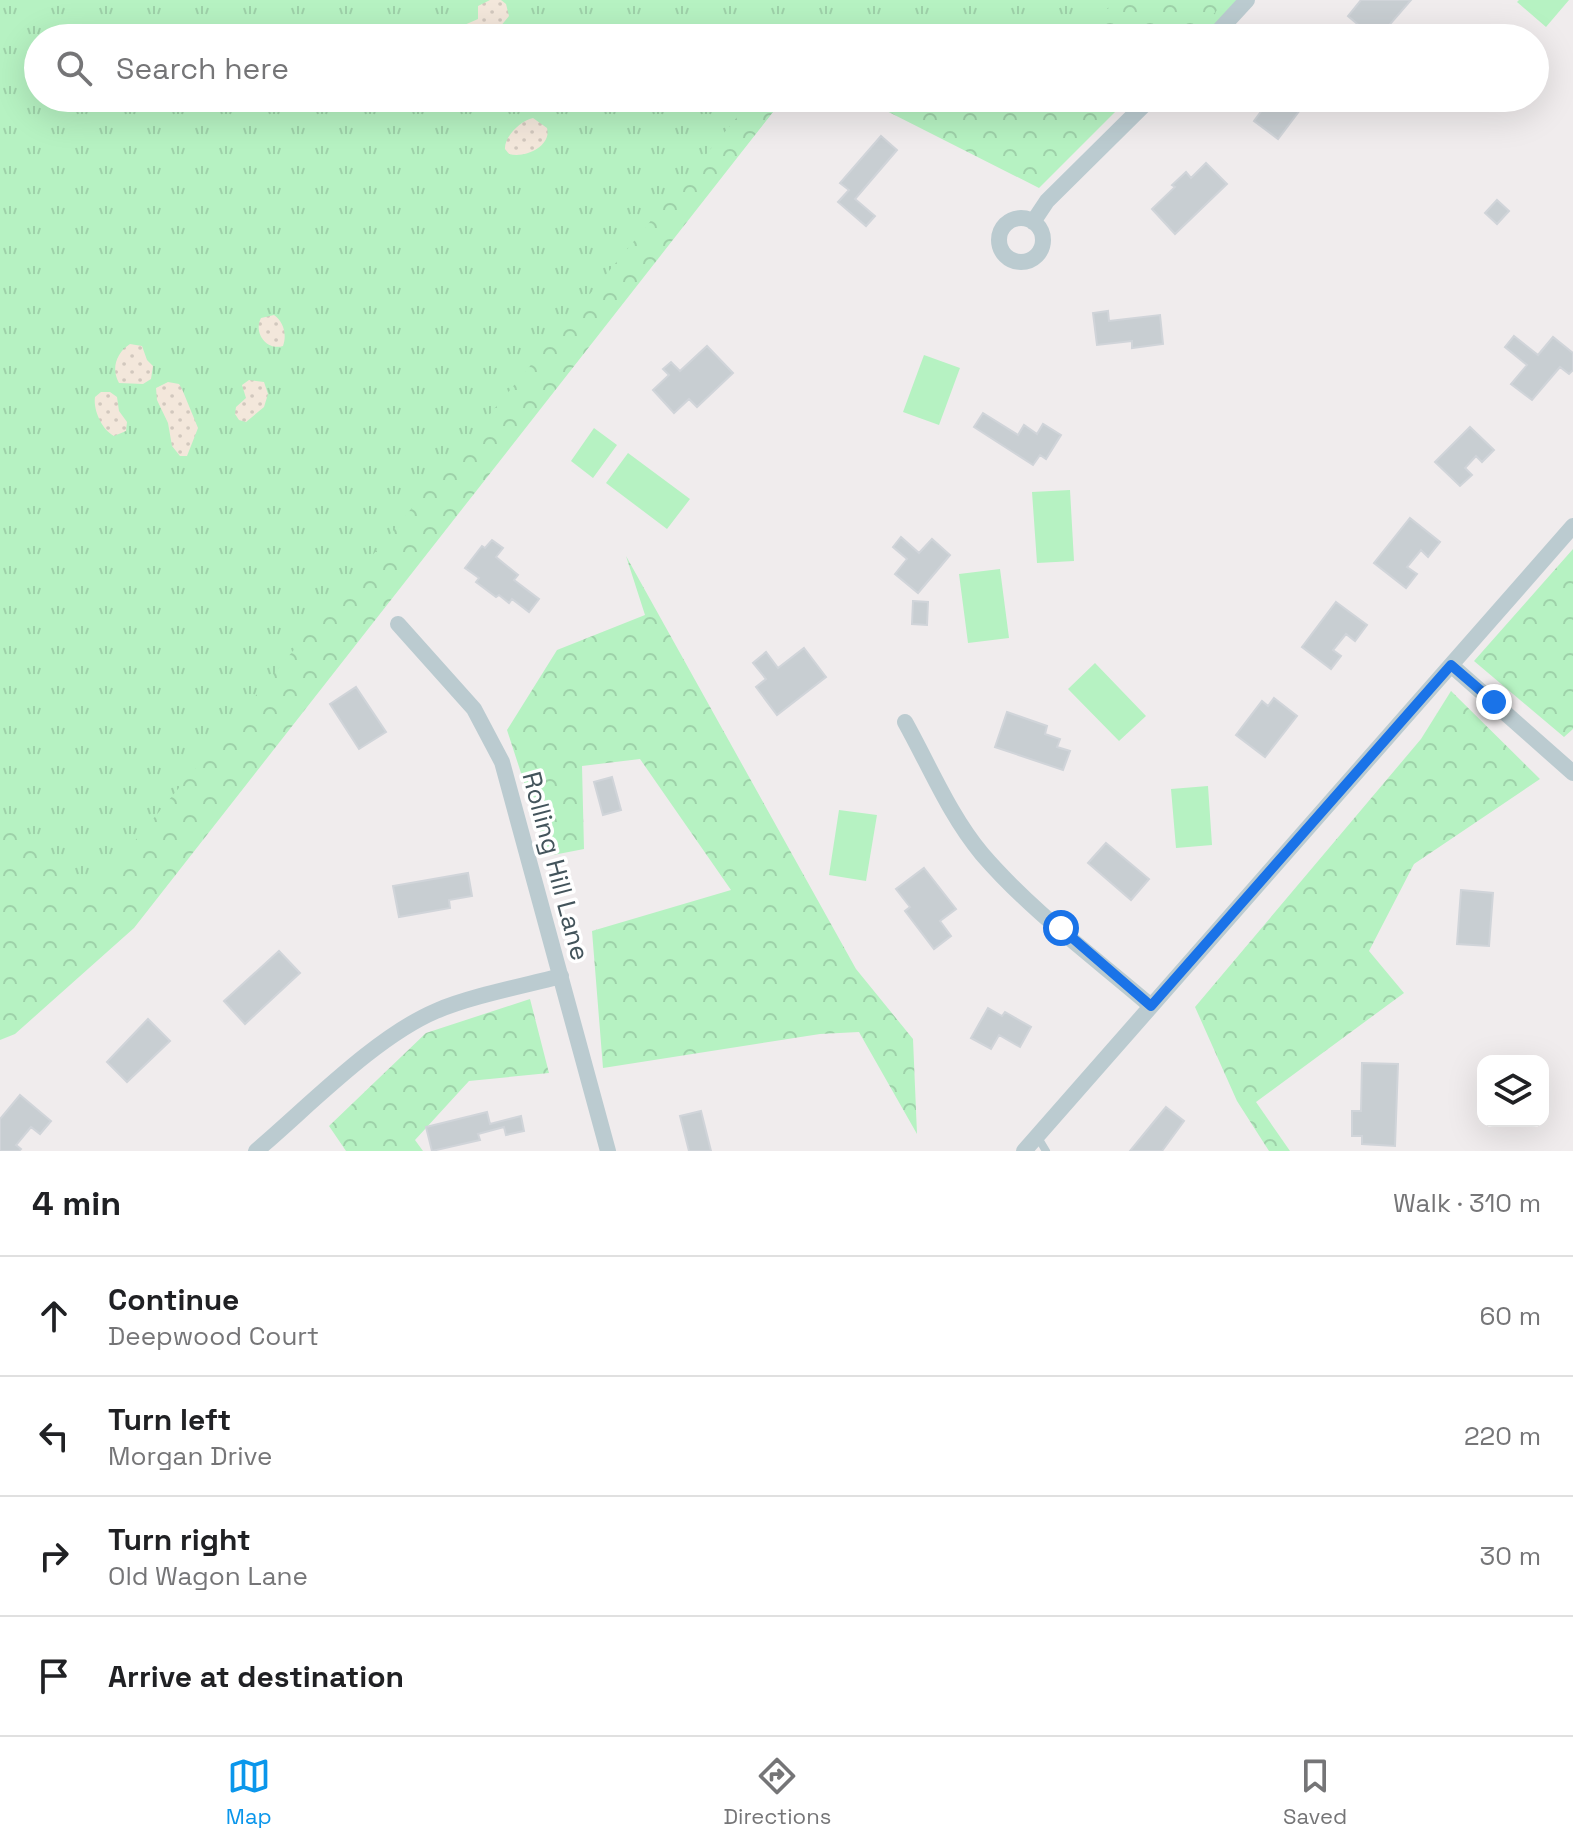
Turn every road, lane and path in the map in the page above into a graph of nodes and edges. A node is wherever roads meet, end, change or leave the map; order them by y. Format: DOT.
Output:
graph roads {
  1 [pos="1247,0"];
  2 [pos="1225,24"];
  3 [pos="1137,112"];
  4 [pos="1033,222"];
  5 [pos="1573,526"];
  6 [pos="398,624"];
  7 [pos="1451,665"];
  8 [pos="905,722"];
  9 [pos="1573,773"];
  10 [pos="561,976"];
  11 [pos="1151,1006"];
  12 [pos="1041,1144"];
  13 [pos="256,1151"];
  14 [pos="608,1151"];
  15 [pos="1024,1151"];
  1 -- 2 [label="street"];
  3 -- 4 [label="street"];
  5 -- 7 [label="street"];
  6 -- 10 [label="street, Rolling Hill Lane"];
  7 -- 9 [label="street"];
  7 -- 11 [label="street"];
  8 -- 11 [label="street"];
  10 -- 13 [label="street"];
  10 -- 14 [label="street, Rolling Hill Lane"];
  11 -- 12 [label="street"];
  12 -- 15 [label="street"];
}
